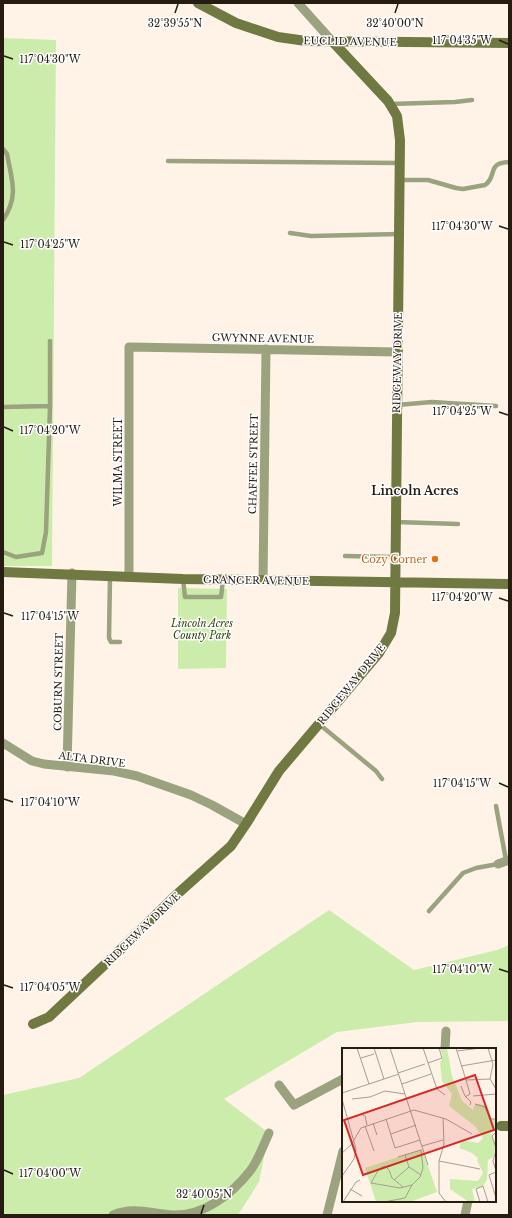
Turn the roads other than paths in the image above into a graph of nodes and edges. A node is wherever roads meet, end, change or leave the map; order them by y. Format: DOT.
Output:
graph roads {
  1 [pos="198,3"];
  2 [pos="298,3"];
  3 [pos="332,42"];
  4 [pos="509,43"];
  5 [pos="472,100"];
  6 [pos="390,104"];
  7 [pos="3,150"];
  8 [pos="168,160"];
  9 [pos="400,162"];
  10 [pos="509,162"];
  11 [pos="400,180"];
  12 [pos="3,220"];
  13 [pos="290,233"];
  14 [pos="399,234"];
  15 [pos="50,341"];
  16 [pos="129,347"];
  17 [pos="266,349"];
  18 [pos="397,352"];
  19 [pos="397,404"];
  20 [pos="50,406"];
  21 [pos="496,406"];
  22 [pos="3,407"];
  23 [pos="396,522"];
  24 [pos="458,524"];
  25 [pos="3,552"];
  26 [pos="345,556"];
  27 [pos="395,558"];
  28 [pos="3,572"];
  29 [pos="72,573"];
  30 [pos="110,577"];
  31 [pos="129,577"];
  32 [pos="183,579"];
  33 [pos="224,579"];
  34 [pos="262,580"];
  35 [pos="395,583"];
  36 [pos="509,584"];
  37 [pos="120,642"];
  38 [pos="318,724"];
  39 [pos="3,743"];
  40 [pos="67,767"];
  41 [pos="382,779"];
  42 [pos="496,806"];
  43 [pos="246,824"];
  44 [pos="504,861"];
  45 [pos="429,911"];
  46 [pos="33,1024"];
  47 [pos="446,1031"];
  48 [pos="445,1048"];
  49 [pos="342,1080"];
  50 [pos="279,1085"];
  51 [pos="269,1133"];
  52 [pos="342,1155"];
  53 [pos="468,1202"];
  54 [pos="191,1214"];
  55 [pos="113,1215"];
  56 [pos="327,1215"];
  57 [pos="465,1215"];
  1 -- 3 [label="street, EUCLID AVENUE"];
  2 -- 3 [label="street, RIDGEWAY DRIVE"];
  3 -- 4 [label="street, EUCLID AVENUE"];
  3 -- 6 [label="street, RIDGEWAY DRIVE"];
  5 -- 6 [label="lane"];
  6 -- 9 [label="street, RIDGEWAY DRIVE"];
  7 -- 12 [label="lane"];
  8 -- 9 [label="lane"];
  9 -- 11 [label="street, RIDGEWAY DRIVE"];
  10 -- 11 [label="lane"];
  11 -- 14 [label="street, RIDGEWAY DRIVE"];
  13 -- 14 [label="lane"];
  14 -- 18 [label="street, RIDGEWAY DRIVE"];
  15 -- 20 [label="lane"];
  16 -- 17 [label="street, GWYNNE AVENUE"];
  16 -- 31 [label="street, WILMA STREET"];
  17 -- 18 [label="street, GWYNNE AVENUE"];
  17 -- 34 [label="street, CHAFFEE STREET"];
  18 -- 19 [label="street, RIDGEWAY DRIVE"];
  19 -- 21 [label="lane"];
  19 -- 23 [label="street, RIDGEWAY DRIVE"];
  20 -- 22 [label="lane"];
  20 -- 25 [label="lane"];
  23 -- 24 [label="lane"];
  23 -- 27 [label="street, RIDGEWAY DRIVE"];
  26 -- 27 [label="lane"];
  27 -- 35 [label="street, RIDGEWAY DRIVE"];
  28 -- 29 [label="street, GRANGER AVENUE"];
  29 -- 30 [label="street, GRANGER AVENUE"];
  29 -- 40 [label="street, COBURN STREET"];
  30 -- 31 [label="street, GRANGER AVENUE"];
  30 -- 37 [label="lane"];
  31 -- 32 [label="street, GRANGER AVENUE"];
  32 -- 33 [label="street, GRANGER AVENUE"];
  32 -- 33 [label="lane"];
  33 -- 34 [label="street, GRANGER AVENUE"];
  34 -- 35 [label="street, GRANGER AVENUE"];
  35 -- 36 [label="street, GRANGER AVENUE"];
  35 -- 38 [label="street, RIDGEWAY DRIVE"];
  38 -- 41 [label="lane"];
  38 -- 43 [label="street, RIDGEWAY DRIVE"];
  39 -- 40 [label="street, ALTA DRIVE"];
  40 -- 43 [label="street, ALTA DRIVE"];
  42 -- 44 [label="lane"];
  43 -- 46 [label="street, RIDGEWAY DRIVE"];
  44 -- 45 [label="lane"];
  47 -- 48 [label="street"];
  49 -- 50 [label="street"];
  51 -- 54 [label="street"];
  52 -- 56 [label="street"];
  53 -- 57 [label="street"];
  54 -- 55 [label="street"];
}
